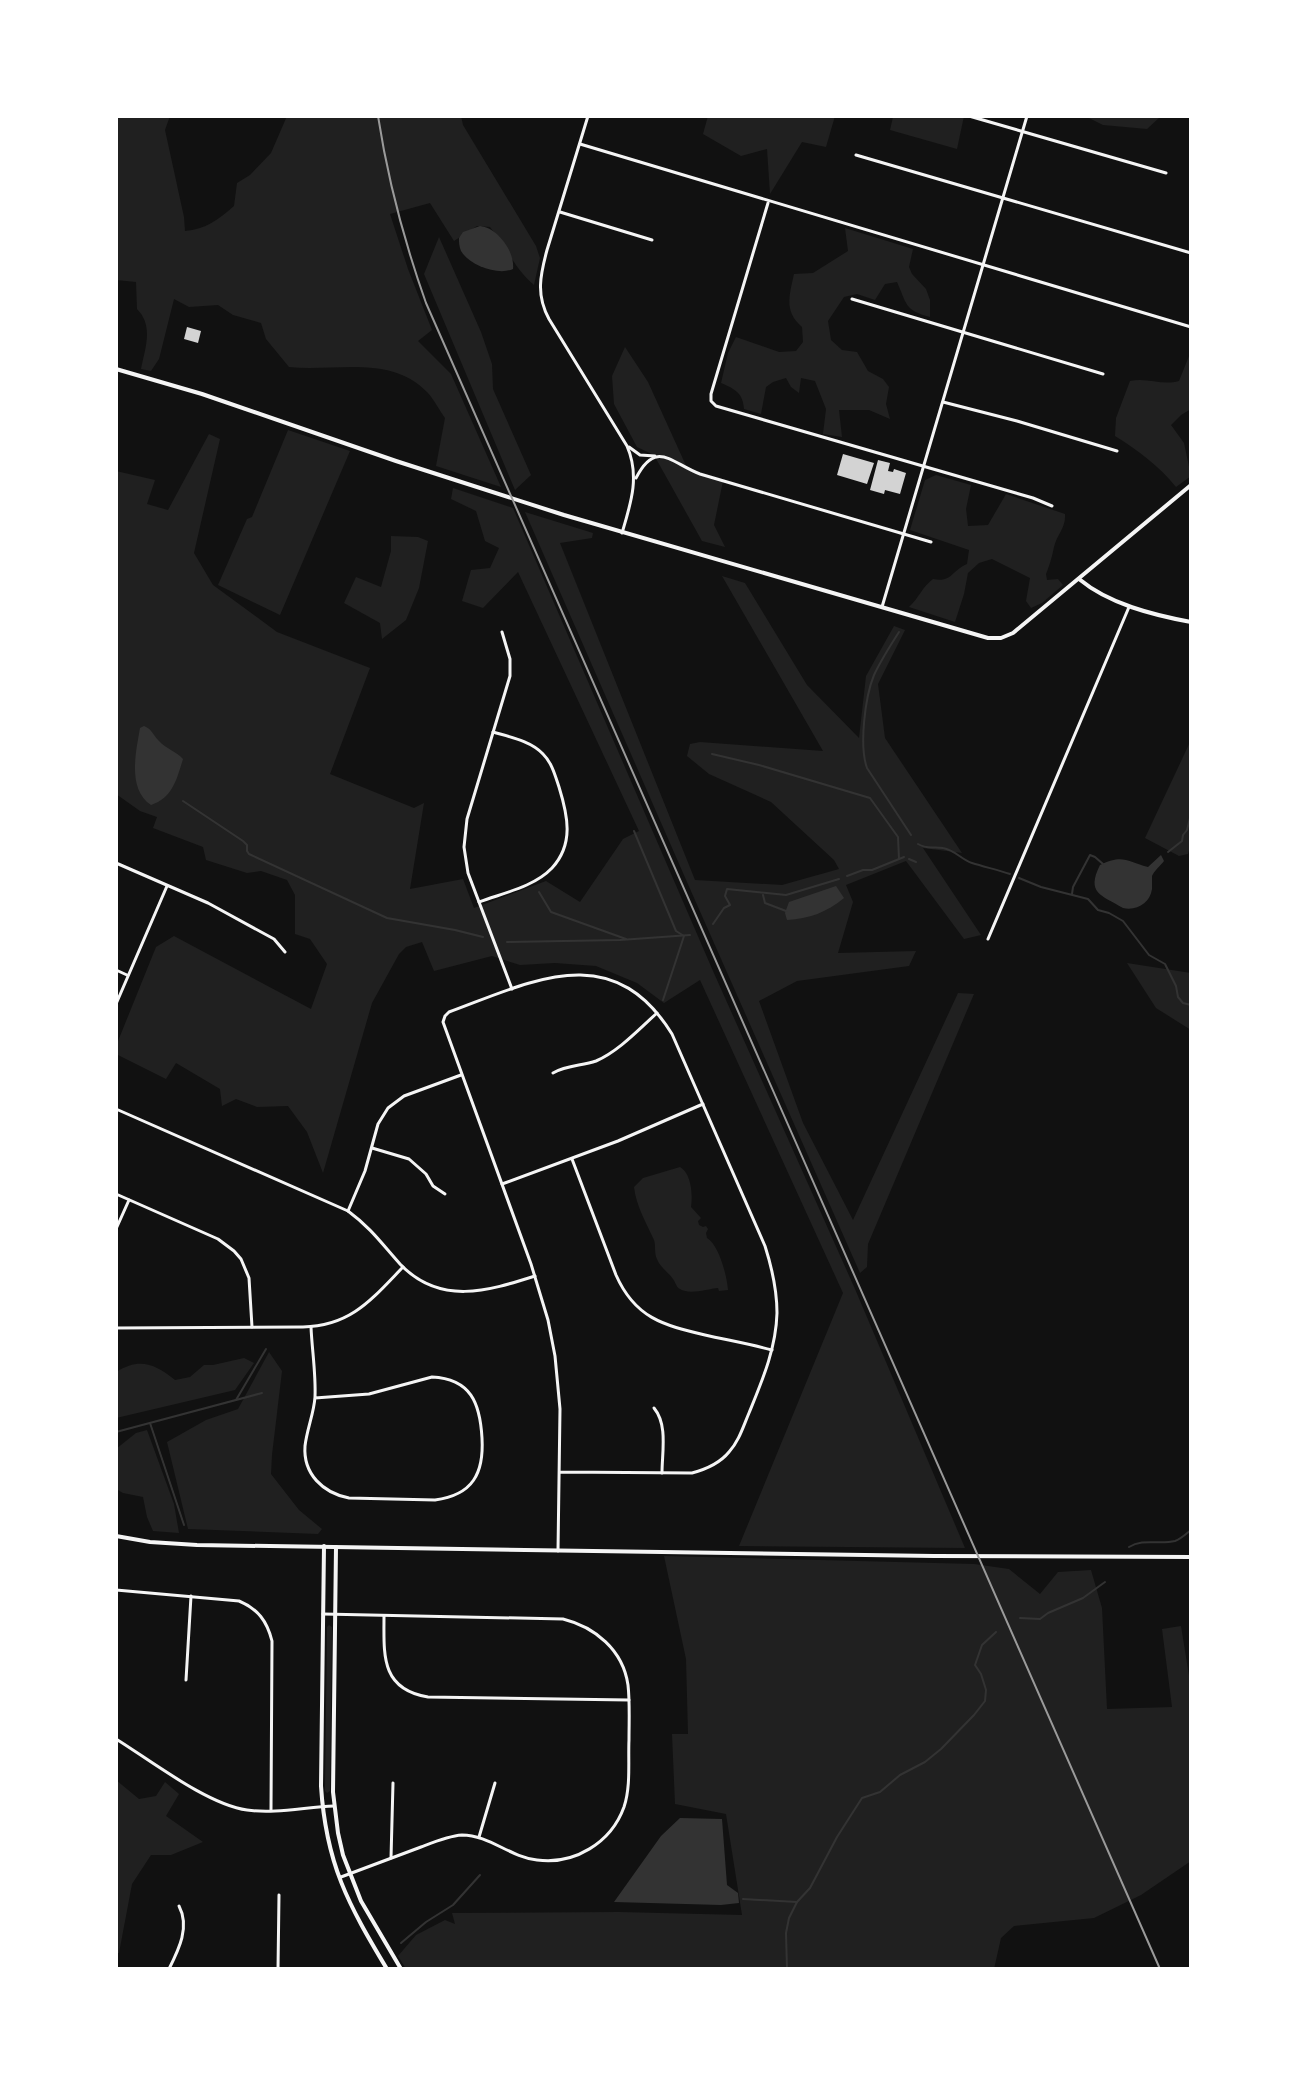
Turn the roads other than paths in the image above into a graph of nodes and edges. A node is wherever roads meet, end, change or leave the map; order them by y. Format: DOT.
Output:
graph roads {
  1 [pos="588,116"];
  2 [pos="969,116"];
  3 [pos="1027,116"];
  4 [pos="1022,131"];
  5 [pos="580,144"];
  6 [pos="856,155"];
  7 [pos="1166,173"];
  8 [pos="1002,198"];
  9 [pos="768,201"];
  10 [pos="559,212"];
  11 [pos="652,240"];
  12 [pos="1191,253"];
  13 [pos="982,265"];
  14 [pos="852,299"];
  15 [pos="1191,327"];
  16 [pos="963,331"];
  17 [pos="116,369"];
  18 [pos="1103,374"];
  19 [pos="942,402"];
  20 [pos="627,446"];
  21 [pos="1117,451"];
  22 [pos="655,456"];
  23 [pos="923,467"];
  24 [pos="635,480"];
  25 [pos="1191,485"];
  26 [pos="1052,506"];
  27 [pos="622,533"];
  28 [pos="904,534"];
  29 [pos="931,542"];
  30 [pos="1079,579"];
  31 [pos="1129,606"];
  32 [pos="882,607"];
  33 [pos="1191,622"];
  34 [pos="502,632"];
  35 [pos="493,732"];
  36 [pos="116,863"];
  37 [pos="167,886"];
  38 [pos="479,902"];
  39 [pos="988,939"];
  40 [pos="285,952"];
  41 [pos="116,970"];
  42 [pos="128,975"];
  43 [pos="512,989"];
  44 [pos="116,1004"];
  45 [pos="657,1013"];
  46 [pos="553,1073"];
  47 [pos="461,1075"];
  48 [pos="703,1104"];
  49 [pos="116,1109"];
  50 [pos="372,1148"];
  51 [pos="572,1159"];
  52 [pos="502,1184"];
  53 [pos="116,1194"];
  54 [pos="445,1194"];
  55 [pos="129,1200"];
  56 [pos="348,1211"];
  57 [pos="116,1229"];
  58 [pos="403,1266"];
  59 [pos="535,1276"];
  60 [pos="252,1327"];
  61 [pos="311,1327"];
  62 [pos="116,1328"];
  63 [pos="772,1350"];
  64 [pos="315,1398"];
  65 [pos="654,1408"];
  66 [pos="560,1472"];
  67 [pos="662,1473"];
  68 [pos="116,1536"];
  69 [pos="324,1546"];
  70 [pos="336,1547"];
  71 [pos="558,1551"];
  72 [pos="1191,1557"];
  73 [pos="116,1590"];
  74 [pos="191,1596"];
  75 [pos="323,1614"];
  76 [pos="335,1614"];
  77 [pos="384,1616"];
  78 [pos="186,1680"];
  79 [pos="629,1700"];
  80 [pos="116,1739"];
  81 [pos="393,1783"];
  82 [pos="495,1783"];
  83 [pos="322,1806"];
  84 [pos="334,1806"];
  85 [pos="271,1810"];
  86 [pos="479,1837"];
  87 [pos="391,1858"];
  88 [pos="350,1873"];
  89 [pos="338,1878"];
  90 [pos="279,1895"];
  91 [pos="179,1906"];
  92 [pos="169,1969"];
  93 [pos="278,1969"];
  94 [pos="387,1969"];
  95 [pos="401,1969"];
  1 -- 5 [label="street"];
  2 -- 4 [label="street"];
  3 -- 4 [label="street"];
  4 -- 7 [label="street"];
  4 -- 8 [label="street"];
  5 -- 9 [label="street"];
  5 -- 10 [label="street"];
  6 -- 8 [label="street"];
  8 -- 12 [label="street"];
  8 -- 13 [label="street"];
  9 -- 13 [label="street"];
  9 -- 23 [label="street"];
  10 -- 11 [label="street"];
  10 -- 20 [label="street"];
  13 -- 15 [label="street"];
  13 -- 16 [label="street"];
  14 -- 16 [label="street"];
  16 -- 18 [label="street"];
  16 -- 19 [label="street"];
  17 -- 27 [label="street"];
  19 -- 21 [label="street"];
  19 -- 23 [label="street"];
  20 -- 22 [label="street"];
  20 -- 24 [label="street"];
  22 -- 24 [label="street"];
  22 -- 28 [label="street"];
  23 -- 26 [label="street"];
  23 -- 28 [label="street"];
  24 -- 27 [label="street"];
  25 -- 30 [label="street"];
  27 -- 32 [label="street"];
  28 -- 29 [label="street"];
  28 -- 32 [label="street"];
  30 -- 31 [label="street"];
  30 -- 32 [label="street"];
  31 -- 33 [label="street"];
  31 -- 39 [label="street"];
  34 -- 35 [label="street"];
  35 -- 38 [label="street"];
  35 -- 38 [label="street"];
  36 -- 37 [label="street"];
  37 -- 40 [label="street"];
  37 -- 42 [label="street"];
  38 -- 43 [label="street"];
  41 -- 42 [label="street"];
  42 -- 44 [label="street"];
  43 -- 45 [label="street"];
  43 -- 47 [label="street"];
  45 -- 46 [label="street"];
  45 -- 48 [label="street"];
  47 -- 50 [label="street"];
  47 -- 52 [label="street"];
  48 -- 51 [label="street"];
  48 -- 63 [label="street"];
  49 -- 56 [label="street"];
  50 -- 54 [label="street"];
  50 -- 56 [label="street"];
  51 -- 52 [label="street"];
  51 -- 63 [label="street"];
  52 -- 59 [label="street"];
  53 -- 55 [label="street"];
  55 -- 57 [label="street"];
  55 -- 60 [label="street"];
  56 -- 58 [label="street"];
  58 -- 59 [label="street"];
  58 -- 61 [label="street"];
  59 -- 66 [label="street"];
  60 -- 61 [label="street"];
  60 -- 62 [label="street"];
  61 -- 64 [label="street"];
  63 -- 67 [label="street"];
  64 -- 64 [label="street"];
  65 -- 67 [label="street"];
  66 -- 67 [label="street"];
  66 -- 71 [label="street"];
  68 -- 69 [label="street"];
  69 -- 70 [label="street"];
  69 -- 75 [label="street"];
  70 -- 71 [label="street"];
  70 -- 76 [label="street"];
  71 -- 72 [label="street"];
  73 -- 74 [label="street"];
  74 -- 78 [label="street"];
  74 -- 85 [label="street"];
  75 -- 76 [label="street"];
  75 -- 83 [label="street"];
  76 -- 77 [label="street"];
  76 -- 84 [label="street"];
  77 -- 79 [label="street"];
  77 -- 79 [label="street"];
  79 -- 86 [label="street"];
  80 -- 85 [label="street"];
  81 -- 87 [label="street"];
  82 -- 86 [label="street"];
  83 -- 84 [label="street"];
  83 -- 85 [label="street"];
  83 -- 89 [label="street"];
  84 -- 88 [label="street"];
  86 -- 87 [label="street"];
  87 -- 88 [label="street"];
  88 -- 89 [label="street"];
  88 -- 95 [label="street"];
  89 -- 94 [label="street"];
  90 -- 93 [label="street"];
  91 -- 92 [label="street"];
}
